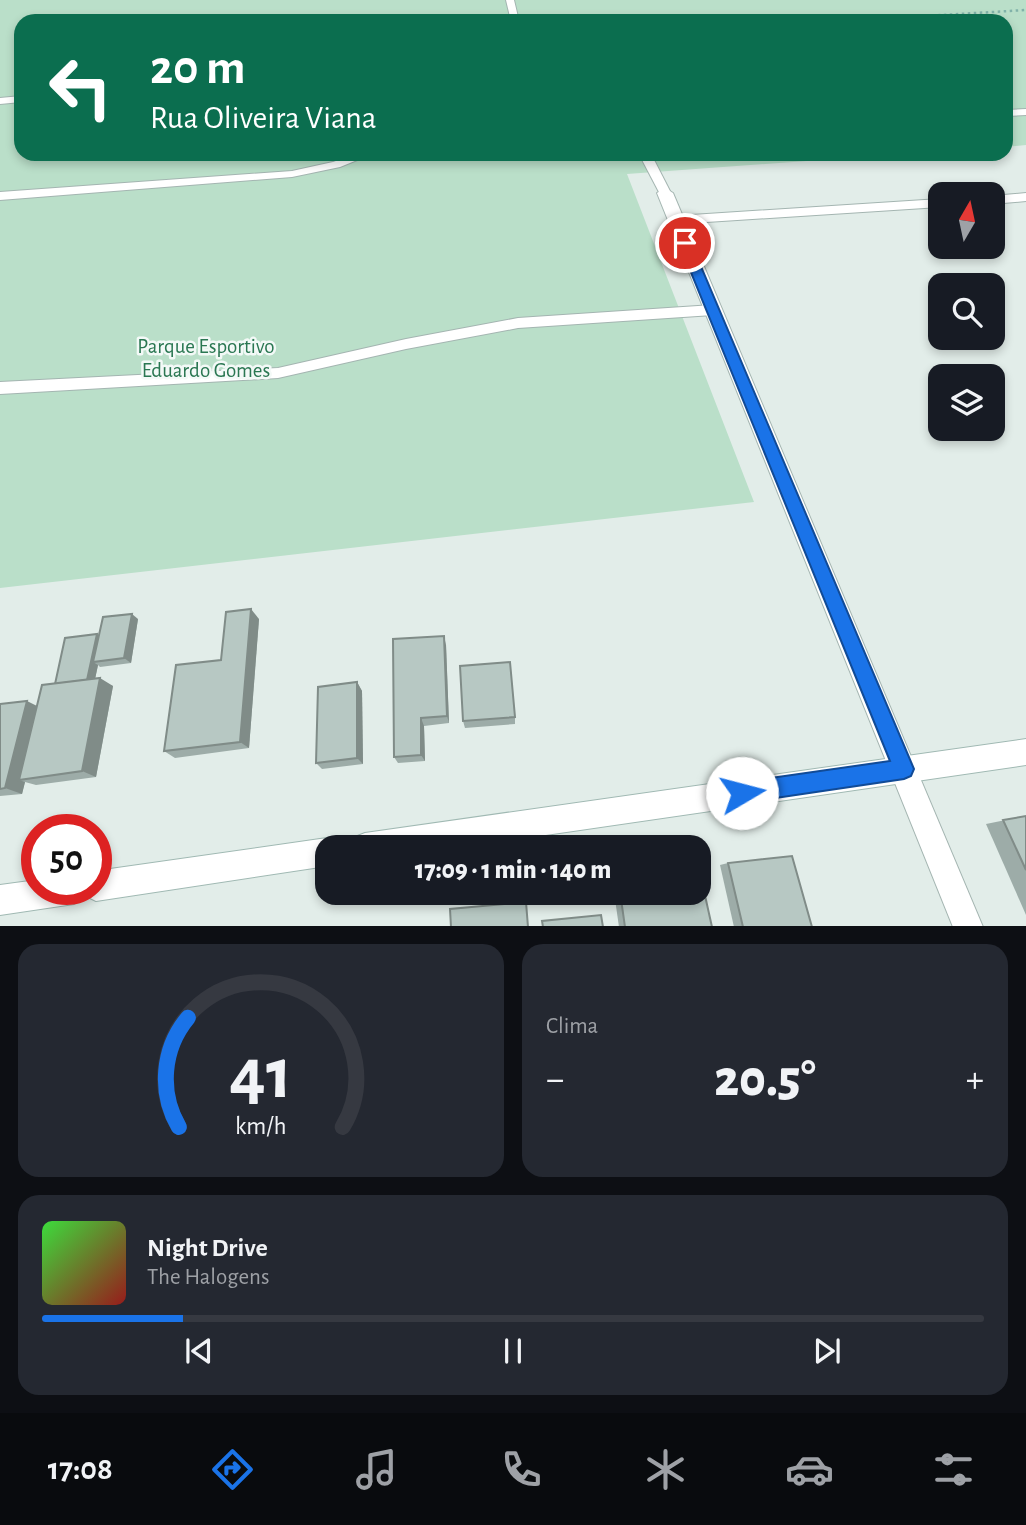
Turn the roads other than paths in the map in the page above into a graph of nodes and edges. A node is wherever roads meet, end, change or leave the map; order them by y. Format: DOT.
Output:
graph roads {
  1 [pos="347,161"];
  2 [pos="649,161"];
  3 [pos="655,161"];
  4 [pos="665,193"];
  5 [pos="0,196"];
  6 [pos="1026,198"];
  7 [pos="1005,199"];
  8 [pos="928,204"];
  9 [pos="676,220"];
  10 [pos="713,310"];
  11 [pos="0,388"];
  12 [pos="1026,752"];
  13 [pos="904,769"];
  14 [pos="448,835"];
  15 [pos="315,854"];
  16 [pos="112,884"];
  17 [pos="21,897"];
  18 [pos="0,900"];
  19 [pos="968,926"];
  1 -- 5 [label="lane"];
  2 -- 4 [label="lane"];
  3 -- 4 [label="lane"];
  4 -- 9 [label="street"];
  6 -- 7 [label="lane"];
  8 -- 9 [label="lane"];
  9 -- 10 [label="street"];
  10 -- 11 [label="lane"];
  10 -- 13 [label="street"];
  12 -- 13 [label="street"];
  13 -- 14 [label="street"];
  13 -- 19 [label="street"];
  15 -- 16 [label="street"];
  17 -- 18 [label="street"];
}
